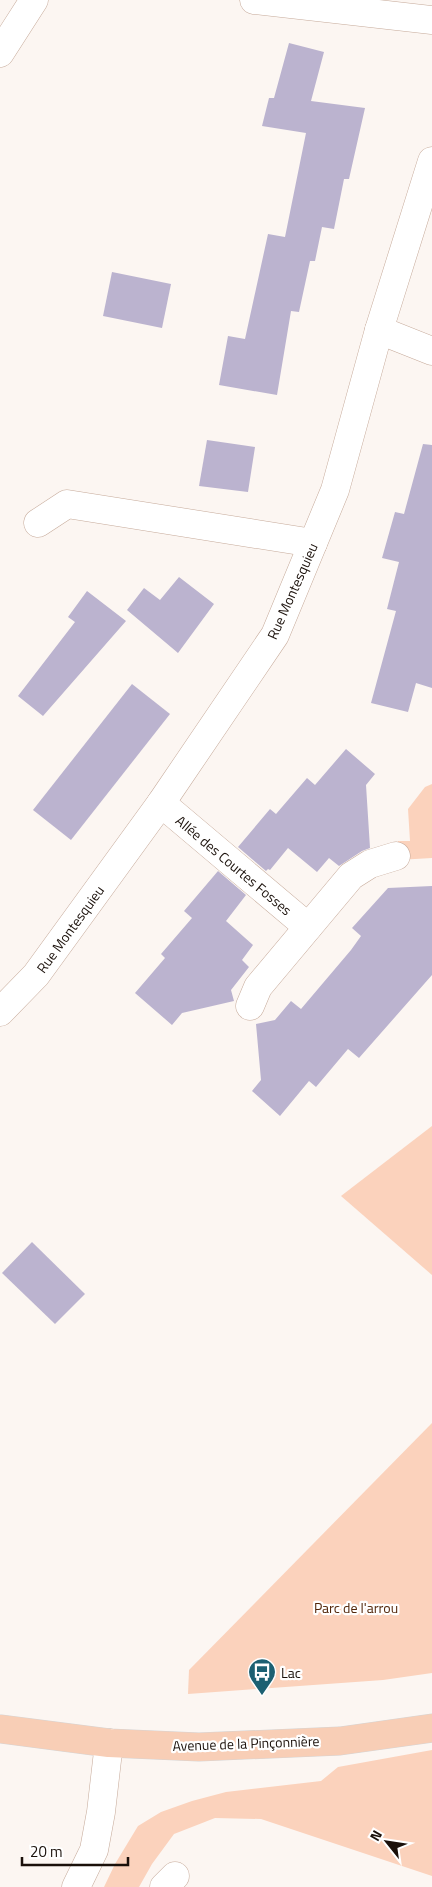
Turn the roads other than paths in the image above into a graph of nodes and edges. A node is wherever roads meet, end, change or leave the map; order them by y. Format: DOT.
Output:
graph roads {
  1 [pos="34,0"];
  2 [pos="254,0"];
  3 [pos="432,20"];
  4 [pos="0,54"];
  5 [pos="432,161"];
  6 [pos="379,330"];
  7 [pos="432,351"];
  8 [pos="38,523"];
  9 [pos="314,543"];
  10 [pos="161,803"];
  11 [pos="396,856"];
  12 [pos="308,927"];
  13 [pos="250,1006"];
  14 [pos="0,1012"];
  15 [pos="0,1728"];
  16 [pos="432,1728"];
  17 [pos="109,1743"];
  18 [pos="76,1887"];
  1 -- 4 [label="street"];
  2 -- 3 [label="street"];
  5 -- 6 [label="street, Rue Montesquieu"];
  6 -- 7 [label="street"];
  6 -- 9 [label="street, Rue Montesquieu"];
  8 -- 9 [label="street"];
  9 -- 10 [label="street, Rue Montesquieu"];
  10 -- 12 [label="street, Allée des Courtes Fosses"];
  10 -- 14 [label="street, Rue Montesquieu"];
  11 -- 12 [label="street"];
  12 -- 13 [label="street"];
  15 -- 17 [label="main road, Avenue de la Pinçonnière"];
  16 -- 17 [label="main road, Avenue de la Pinçonnière"];
  17 -- 18 [label="street"];
}
